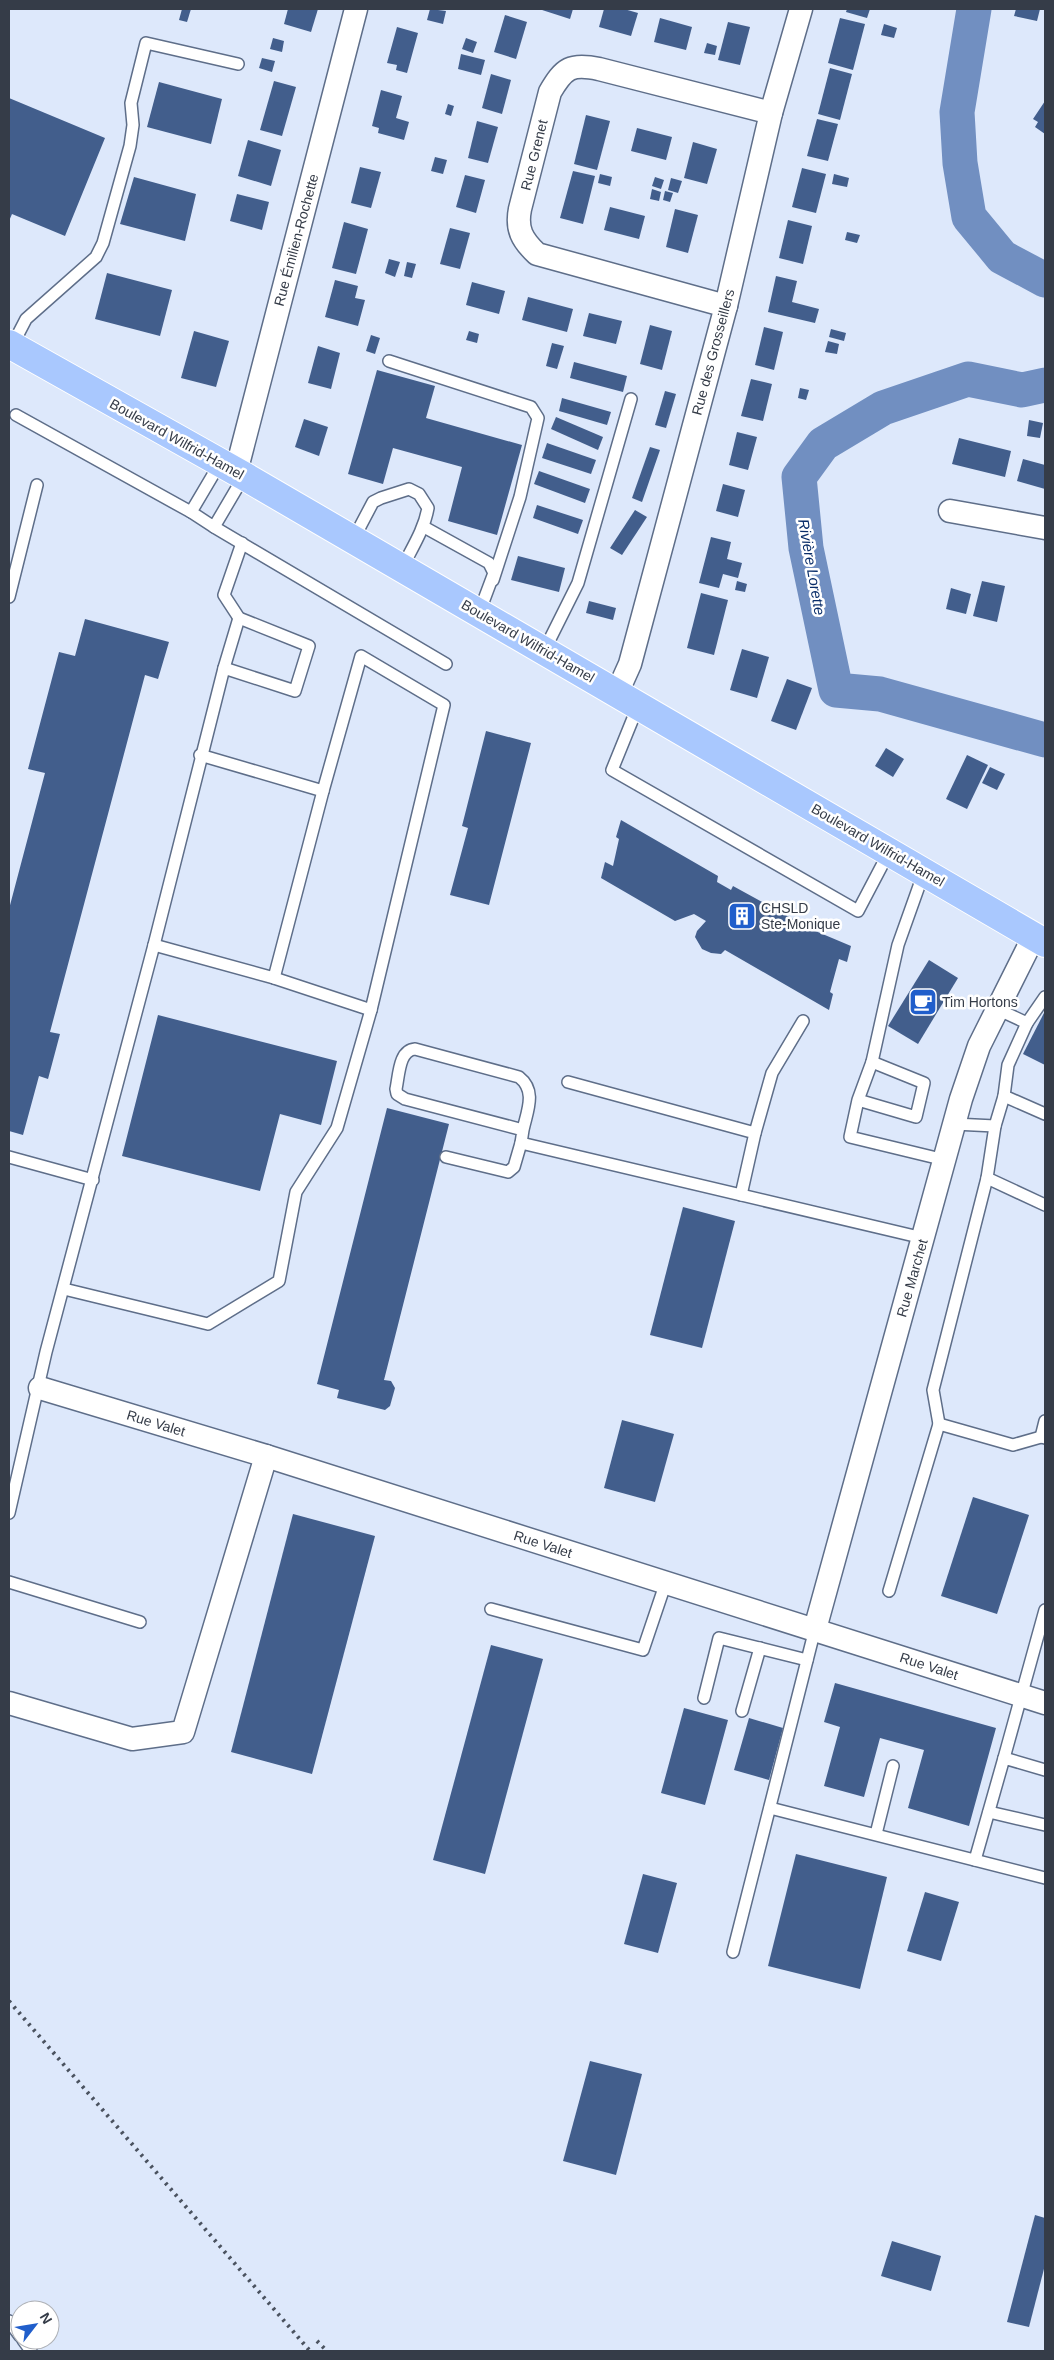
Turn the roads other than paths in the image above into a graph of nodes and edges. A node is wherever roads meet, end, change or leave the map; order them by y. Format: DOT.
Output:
graph roads {
  1 [pos="356,9"];
  2 [pos="801,9"];
  3 [pos="238,64"];
  4 [pos="771,113"];
  5 [pos="726,306"];
  6 [pos="10,347"];
  7 [pos="389,361"];
  8 [pos="631,399"];
  9 [pos="16,415"];
  10 [pos="233,470"];
  11 [pos="37,485"];
  12 [pos="950,511"];
  13 [pos="191,512"];
  14 [pos="214,527"];
  15 [pos="424,527"];
  16 [pos="1045,528"];
  17 [pos="353,540"];
  18 [pos="242,543"];
  19 [pos="402,568"];
  20 [pos="493,580"];
  21 [pos="9,597"];
  22 [pos="479,613"];
  23 [pos="238,618"];
  24 [pos="544,651"];
  25 [pos="446,664"];
  26 [pos="224,668"];
  27 [pos="627,699"];
  28 [pos="200,755"];
  29 [pos="323,791"];
  30 [pos="889,852"];
  31 [pos="924,872"];
  32 [pos="1040,939"];
  33 [pos="154,945"];
  34 [pos="274,978"];
  35 [pos="1045,997"];
  36 [pos="997,1009"];
  37 [pos="371,1010"];
  38 [pos="803,1021"];
  39 [pos="1027,1024"];
  40 [pos="872,1062"];
  41 [pos="568,1082"];
  42 [pos="1004,1096"];
  43 [pos="858,1100"];
  44 [pos="1045,1114"];
  45 [pos="954,1124"];
  46 [pos="995,1126"];
  47 [pos="522,1130"];
  48 [pos="755,1133"];
  49 [pos="521,1143"];
  50 [pos="9,1157"];
  51 [pos="446,1157"];
  52 [pos="944,1160"];
  53 [pos="986,1178"];
  54 [pos="92,1180"];
  55 [pos="741,1195"];
  56 [pos="1045,1205"];
  57 [pos="923,1238"];
  58 [pos="64,1289"];
  59 [pos="40,1388"];
  60 [pos="1045,1421"];
  61 [pos="940,1424"];
  62 [pos="1043,1437"];
  63 [pos="266,1456"];
  64 [pos="9,1512"];
  65 [pos="9,1582"];
  66 [pos="666,1582"];
  67 [pos="889,1592"];
  68 [pos="491,1609"];
  69 [pos="1045,1610"];
  70 [pos="140,1622"];
  71 [pos="815,1629"];
  72 [pos="760,1648"];
  73 [pos="807,1660"];
  74 [pos="1020,1695"];
  75 [pos="704,1698"];
  76 [pos="9,1703"];
  77 [pos="1045,1703"];
  78 [pos="742,1711"];
  79 [pos="1004,1758"];
  80 [pos="894,1766"];
  81 [pos="1045,1770"];
  82 [pos="770,1808"];
  83 [pos="989,1812"];
  84 [pos="1045,1825"];
  85 [pos="876,1834"];
  86 [pos="975,1860"];
  87 [pos="1045,1878"];
  88 [pos="733,1952"];
  1 -- 10 [label="street, Rue Émilien-Rochette"];
  2 -- 4 [label="street, Rue des Grosseillers"];
  3 -- 6 [label="lane"];
  4 -- 5 [label="street, Rue des Grosseillers"];
  4 -- 5 [label="street, Rue Grenet"];
  5 -- 27 [label="street, Rue des Grosseillers"];
  6 -- 10 [label="main road, Boulevard Wilfrid-Hamel"];
  7 -- 20 [label="lane"];
  8 -- 24 [label="lane"];
  9 -- 13 [label="lane"];
  10 -- 13 [label="lane"];
  10 -- 14 [label="lane"];
  10 -- 17 [label="main road, Boulevard Wilfrid-Hamel"];
  11 -- 21 [label="lane"];
  12 -- 16 [label="street"];
  13 -- 14 [label="lane"];
  14 -- 18 [label="lane"];
  15 -- 17 [label="lane"];
  15 -- 19 [label="lane"];
  15 -- 20 [label="lane"];
  17 -- 19 [label="main road, Boulevard Wilfrid-Hamel"];
  18 -- 23 [label="lane"];
  18 -- 25 [label="lane"];
  19 -- 22 [label="main road, Boulevard Wilfrid-Hamel"];
  20 -- 22 [label="lane"];
  22 -- 24 [label="main road, Boulevard Wilfrid-Hamel"];
  23 -- 26 [label="lane"];
  23 -- 26 [label="lane"];
  24 -- 27 [label="main road, Boulevard Wilfrid-Hamel"];
  26 -- 28 [label="lane"];
  27 -- 30 [label="main road, Boulevard Wilfrid-Hamel"];
  27 -- 30 [label="lane"];
  28 -- 29 [label="lane"];
  28 -- 33 [label="lane"];
  29 -- 34 [label="lane"];
  29 -- 37 [label="lane"];
  30 -- 31 [label="main road, Boulevard Wilfrid-Hamel"];
  31 -- 32 [label="main road, Boulevard Wilfrid-Hamel"];
  31 -- 40 [label="lane"];
  32 -- 36 [label="street, Rue Marchet"];
  33 -- 34 [label="lane"];
  33 -- 54 [label="lane"];
  34 -- 37 [label="lane"];
  35 -- 39 [label="lane"];
  36 -- 39 [label="lane"];
  36 -- 45 [label="street, Rue Marchet"];
  37 -- 58 [label="lane"];
  38 -- 48 [label="lane"];
  39 -- 42 [label="lane"];
  40 -- 43 [label="lane"];
  40 -- 43 [label="lane"];
  41 -- 48 [label="lane"];
  42 -- 44 [label="lane"];
  42 -- 46 [label="lane"];
  43 -- 52 [label="lane"];
  45 -- 46 [label="lane"];
  45 -- 52 [label="street, Rue Marchet"];
  46 -- 53 [label="lane"];
  47 -- 47 [label="lane"];
  47 -- 49 [label="lane"];
  48 -- 55 [label="lane"];
  49 -- 51 [label="lane"];
  49 -- 55 [label="lane"];
  50 -- 54 [label="lane"];
  52 -- 57 [label="street, Rue Marchet"];
  53 -- 56 [label="lane"];
  53 -- 61 [label="lane"];
  54 -- 58 [label="lane"];
  55 -- 57 [label="lane"];
  57 -- 71 [label="street, Rue Marchet"];
  58 -- 59 [label="lane"];
  59 -- 63 [label="street, Rue Valet"];
  59 -- 64 [label="lane"];
  60 -- 62 [label="lane"];
  61 -- 62 [label="lane"];
  61 -- 67 [label="lane"];
  63 -- 66 [label="street, Rue Valet"];
  63 -- 76 [label="street"];
  65 -- 70 [label="lane"];
  66 -- 68 [label="lane"];
  66 -- 71 [label="street, Rue Valet"];
  69 -- 74 [label="lane"];
  71 -- 73 [label="lane"];
  71 -- 74 [label="street, Rue Valet"];
  72 -- 73 [label="lane"];
  72 -- 75 [label="lane"];
  72 -- 78 [label="lane"];
  73 -- 82 [label="lane"];
  74 -- 77 [label="street, Rue Valet"];
  74 -- 79 [label="lane"];
  79 -- 81 [label="lane"];
  79 -- 83 [label="lane"];
  80 -- 85 [label="lane"];
  82 -- 85 [label="lane"];
  82 -- 88 [label="lane"];
  83 -- 84 [label="lane"];
  83 -- 86 [label="lane"];
  85 -- 86 [label="lane"];
  86 -- 87 [label="lane"];
}
